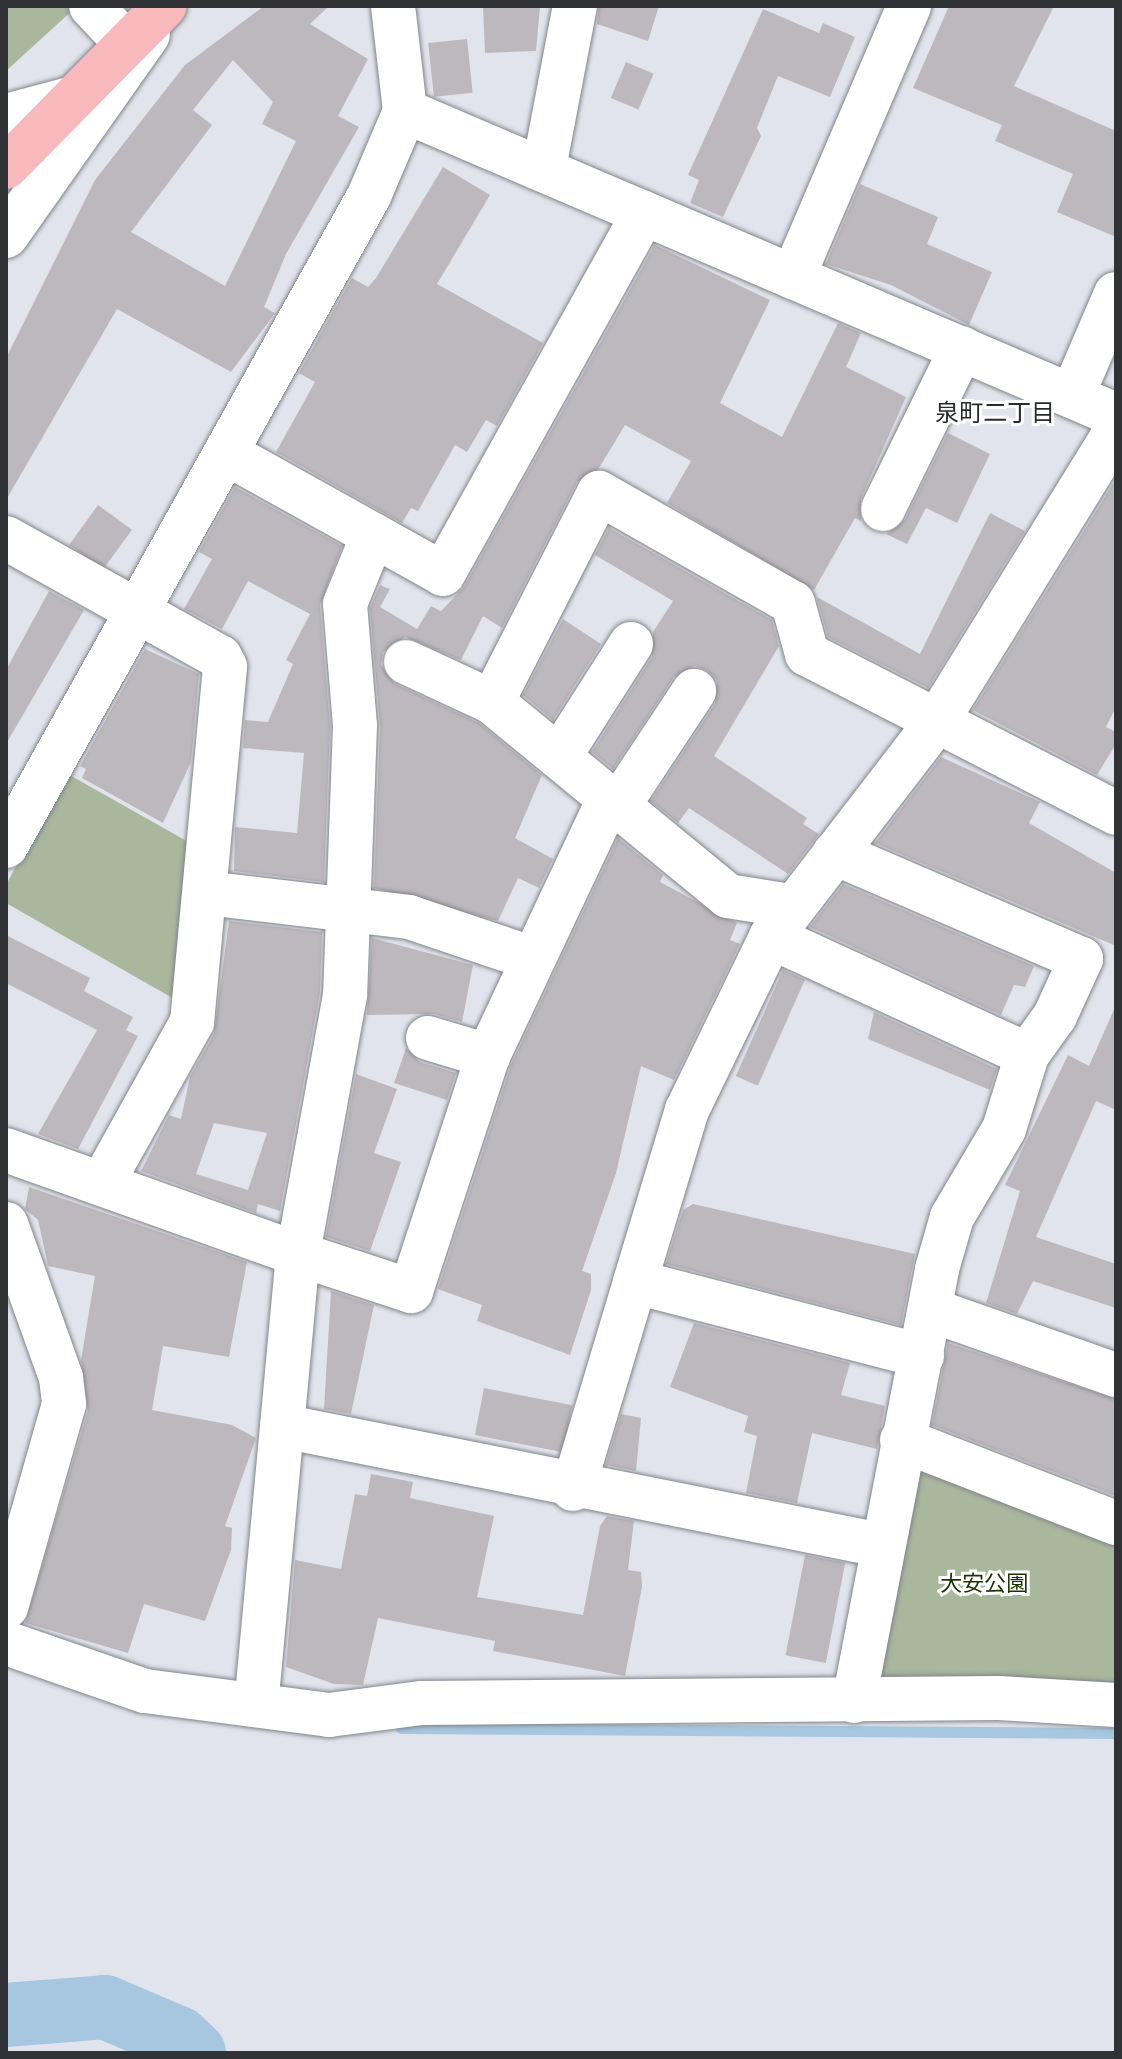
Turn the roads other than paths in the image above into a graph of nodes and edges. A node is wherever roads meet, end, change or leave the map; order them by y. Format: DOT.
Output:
graph roads {
  1 [pos="91,6"];
  2 [pos="393,6"];
  3 [pos="575,6"];
  4 [pos="909,6"];
  5 [pos="164,7"];
  6 [pos="124,41"];
  7 [pos="70,99"];
  8 [pos="405,111"];
  9 [pos="6,116"];
  10 [pos="6,167"];
  11 [pos="544,168"];
  12 [pos="644,213"];
  13 [pos="6,236"];
  14 [pos="793,277"];
  15 [pos="1116,294"];
  16 [pos="962,348"];
  17 [pos="1072,396"];
  18 [pos="1116,415"];
  19 [pos="1116,431"];
  20 [pos="226,453"];
  21 [pos="883,509"];
  22 [pos="373,535"];
  23 [pos="6,538"];
  24 [pos="135,610"];
  25 [pos="631,644"];
  26 [pos="406,662"];
  27 [pos="694,691"];
  28 [pos="492,702"];
  29 [pos="935,724"];
  30 [pos="559,757"];
  31 [pos="614,803"];
  32 [pos="1116,813"];
  33 [pos="6,846"];
  34 [pos="835,853"];
  35 [pos="206,893"];
  36 [pos="343,909"];
  37 [pos="780,922"];
  38 [pos="531,958"];
  39 [pos="428,1038"];
  40 [pos="1027,1055"];
  41 [pos="488,1056"];
  42 [pos="6,1150"];
  43 [pos="102,1184"];
  44 [pos="6,1224"];
  45 [pos="298,1254"];
  46 [pos="635,1282"];
  47 [pos="931,1310"];
  48 [pos="922,1356"];
  49 [pos="1116,1375"];
  50 [pos="282,1426"];
  51 [pos="902,1440"];
  52 [pos="573,1489"];
  53 [pos="1116,1523"];
  54 [pos="881,1545"];
  55 [pos="6,1607"];
  56 [pos="6,1643"];
  57 [pos="854,1701"];
  58 [pos="256,1704"];
  59 [pos="1116,1705"];
  1 -- 6 [label="street"];
  2 -- 8 [label="street"];
  3 -- 11 [label="street"];
  4 -- 14 [label="street"];
  5 -- 6 [label="main road"];
  5 -- 13 [label="street"];
  6 -- 7 [label="main road"];
  7 -- 9 [label="street"];
  7 -- 10 [label="main road"];
  8 -- 11 [label="street"];
  8 -- 20 [label="street"];
  11 -- 12 [label="street"];
  12 -- 14 [label="street"];
  12 -- 22 [label="street"];
  14 -- 16 [label="street"];
  15 -- 17 [label="street"];
  16 -- 17 [label="street"];
  16 -- 21 [label="street"];
  17 -- 18 [label="street"];
  19 -- 29 [label="street"];
  20 -- 22 [label="street"];
  20 -- 24 [label="street"];
  22 -- 36 [label="street"];
  23 -- 24 [label="street"];
  24 -- 33 [label="street"];
  24 -- 35 [label="street"];
  25 -- 30 [label="street"];
  26 -- 28 [label="street"];
  27 -- 31 [label="street"];
  28 -- 29 [label="street"];
  28 -- 30 [label="street"];
  29 -- 32 [label="street"];
  29 -- 34 [label="street"];
  30 -- 31 [label="street"];
  31 -- 37 [label="street"];
  31 -- 38 [label="street"];
  34 -- 37 [label="street"];
  34 -- 40 [label="street"];
  35 -- 36 [label="street"];
  35 -- 43 [label="street"];
  36 -- 38 [label="street"];
  36 -- 45 [label="street"];
  37 -- 40 [label="street"];
  37 -- 46 [label="street"];
  38 -- 41 [label="street"];
  39 -- 41 [label="street"];
  40 -- 47 [label="street"];
  41 -- 45 [label="street"];
  42 -- 43 [label="street"];
  43 -- 45 [label="street"];
  44 -- 55 [label="street"];
  45 -- 50 [label="street"];
  46 -- 48 [label="street"];
  46 -- 52 [label="street"];
  47 -- 48 [label="street"];
  47 -- 49 [label="street"];
  48 -- 51 [label="street"];
  50 -- 52 [label="street"];
  50 -- 58 [label="street"];
  51 -- 53 [label="street"];
  51 -- 54 [label="street"];
  52 -- 54 [label="street"];
  54 -- 57 [label="street"];
  56 -- 58 [label="street"];
  57 -- 58 [label="street"];
  57 -- 59 [label="street"];
}
